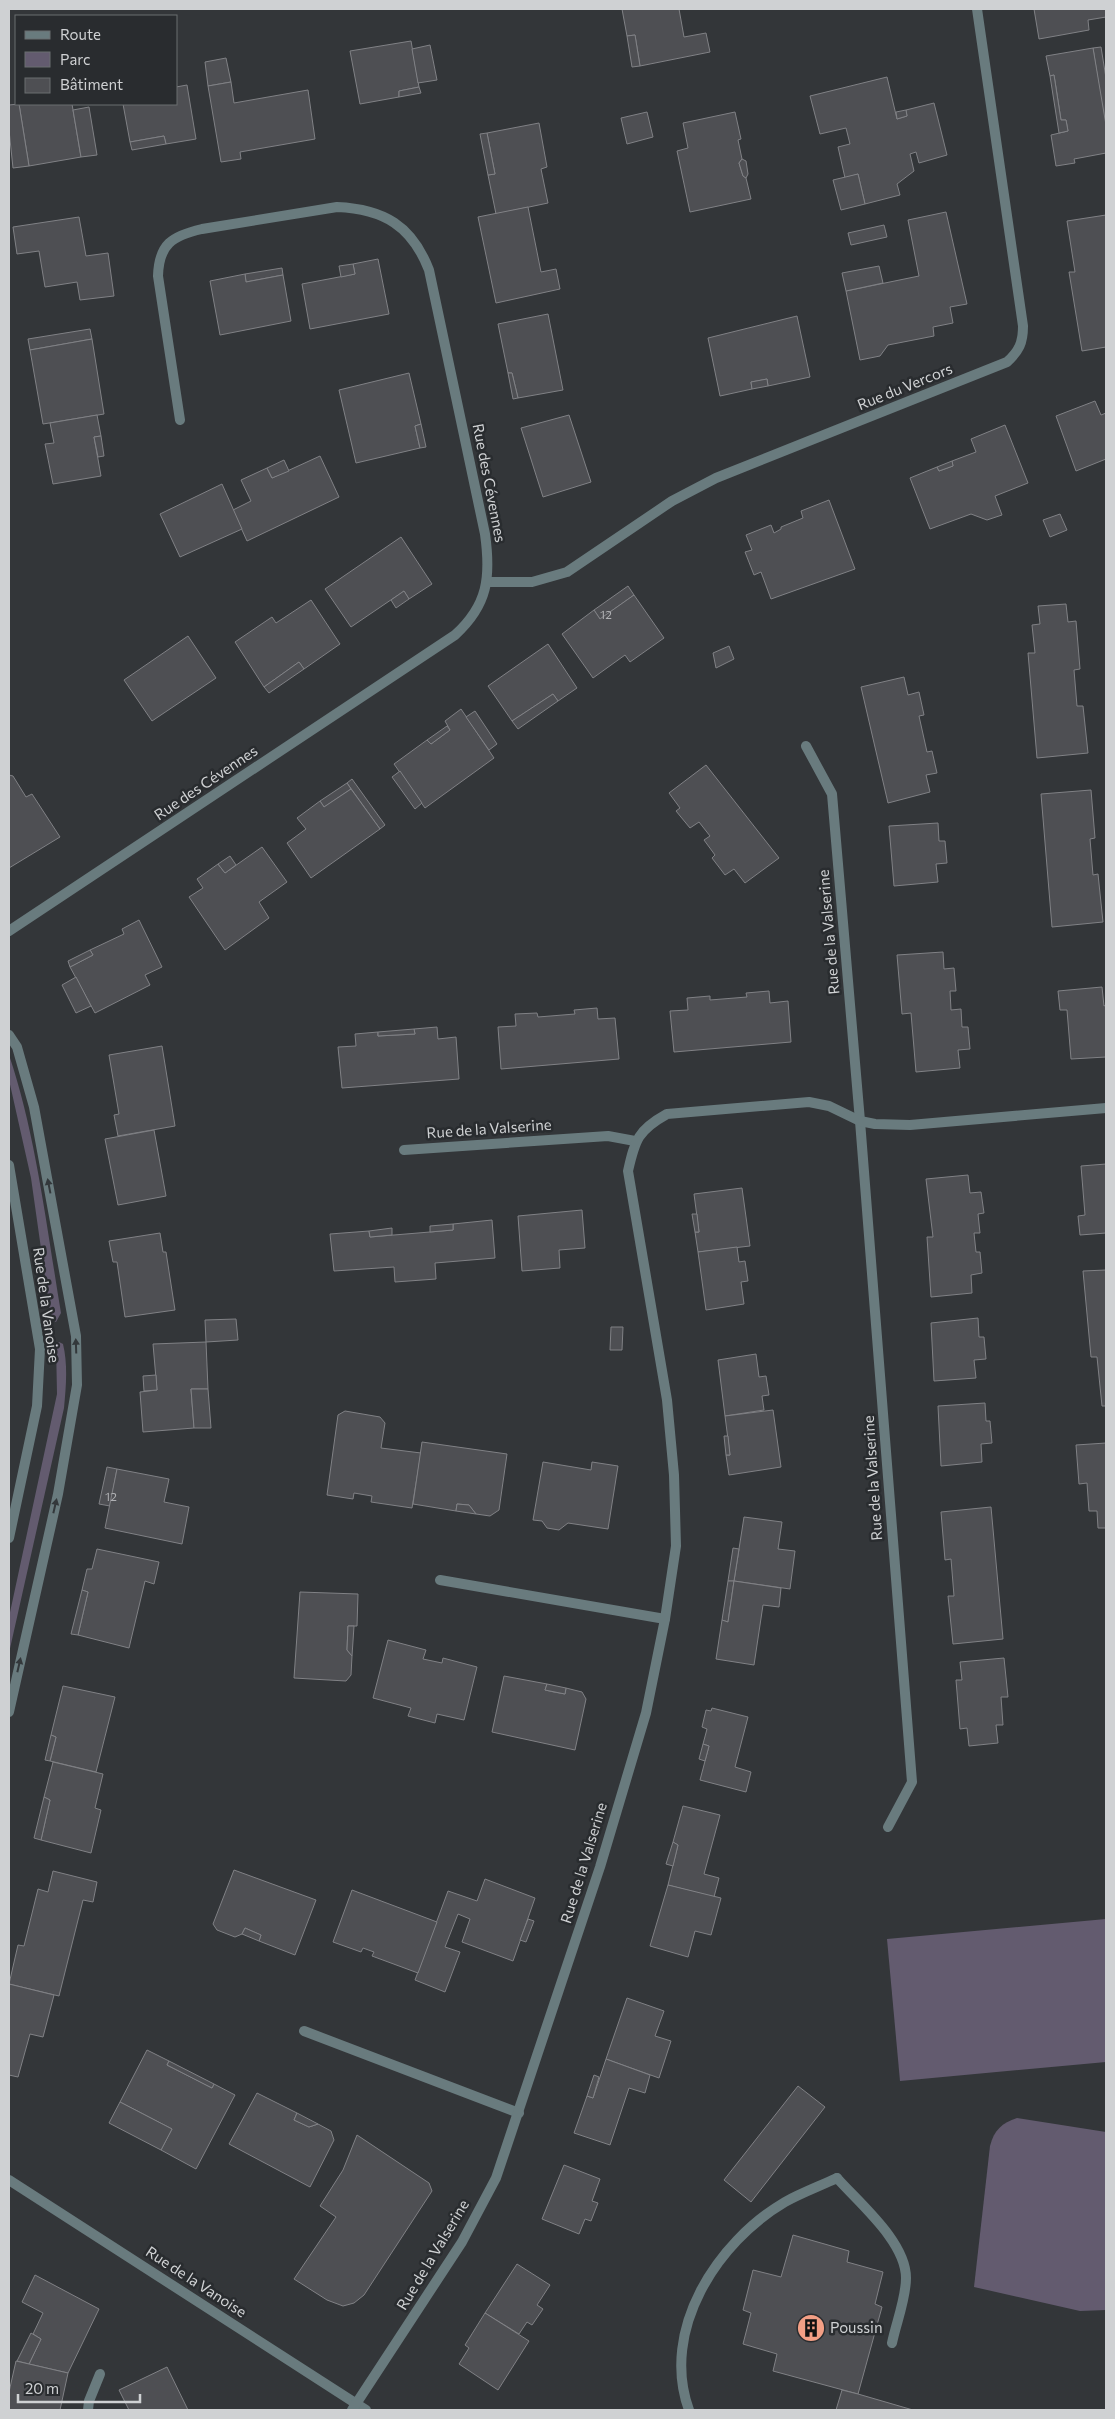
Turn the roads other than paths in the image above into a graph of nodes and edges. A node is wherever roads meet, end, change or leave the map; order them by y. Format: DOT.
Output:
graph roads {
  1 [pos="977,9"];
  2 [pos="180,420"];
  3 [pos="488,582"];
  4 [pos="806,746"];
  5 [pos="9,931"];
  6 [pos="9,1034"];
  7 [pos="1106,1108"];
  8 [pos="860,1121"];
  9 [pos="635,1141"];
  10 [pos="404,1150"];
  11 [pos="9,1165"];
  12 [pos="9,1538"];
  13 [pos="440,1580"];
  14 [pos="665,1619"];
  15 [pos="9,1712"];
  16 [pos="888,1827"];
  17 [pos="304,2031"];
  18 [pos="519,2113"];
  19 [pos="9,2180"];
  20 [pos="892,2343"];
  21 [pos="100,2374"];
  22 [pos="354,2407"];
  23 [pos="88,2410"];
  24 [pos="366,2410"];
  25 [pos="689,2410"];
  1 -- 3 [label="street, Rue du Vercors"];
  2 -- 3 [label="street, Rue des Cévennes"];
  3 -- 5 [label="street, Rue des Cévennes"];
  4 -- 8 [label="street, Rue de la Valserine"];
  15 -- 6 [label="street, one-way"];
  7 -- 8 [label="street, Rue de la Valserine"];
  8 -- 9 [label="street, Rue de la Valserine"];
  8 -- 16 [label="street, Rue de la Valserine"];
  9 -- 10 [label="street, Rue de la Valserine"];
  9 -- 14 [label="street, Rue de la Valserine"];
  11 -- 12 [label="street, Rue de la Vanoise"];
  13 -- 14 [label="street"];
  14 -- 18 [label="street, Rue de la Valserine"];
  17 -- 18 [label="street"];
  18 -- 22 [label="street, Rue de la Valserine"];
  19 -- 22 [label="street, Rue de la Vanoise"];
  20 -- 25 [label="street"];
  21 -- 23 [label="street"];
  22 -- 24 [label="street, Rue de la Vanoise"];
}
